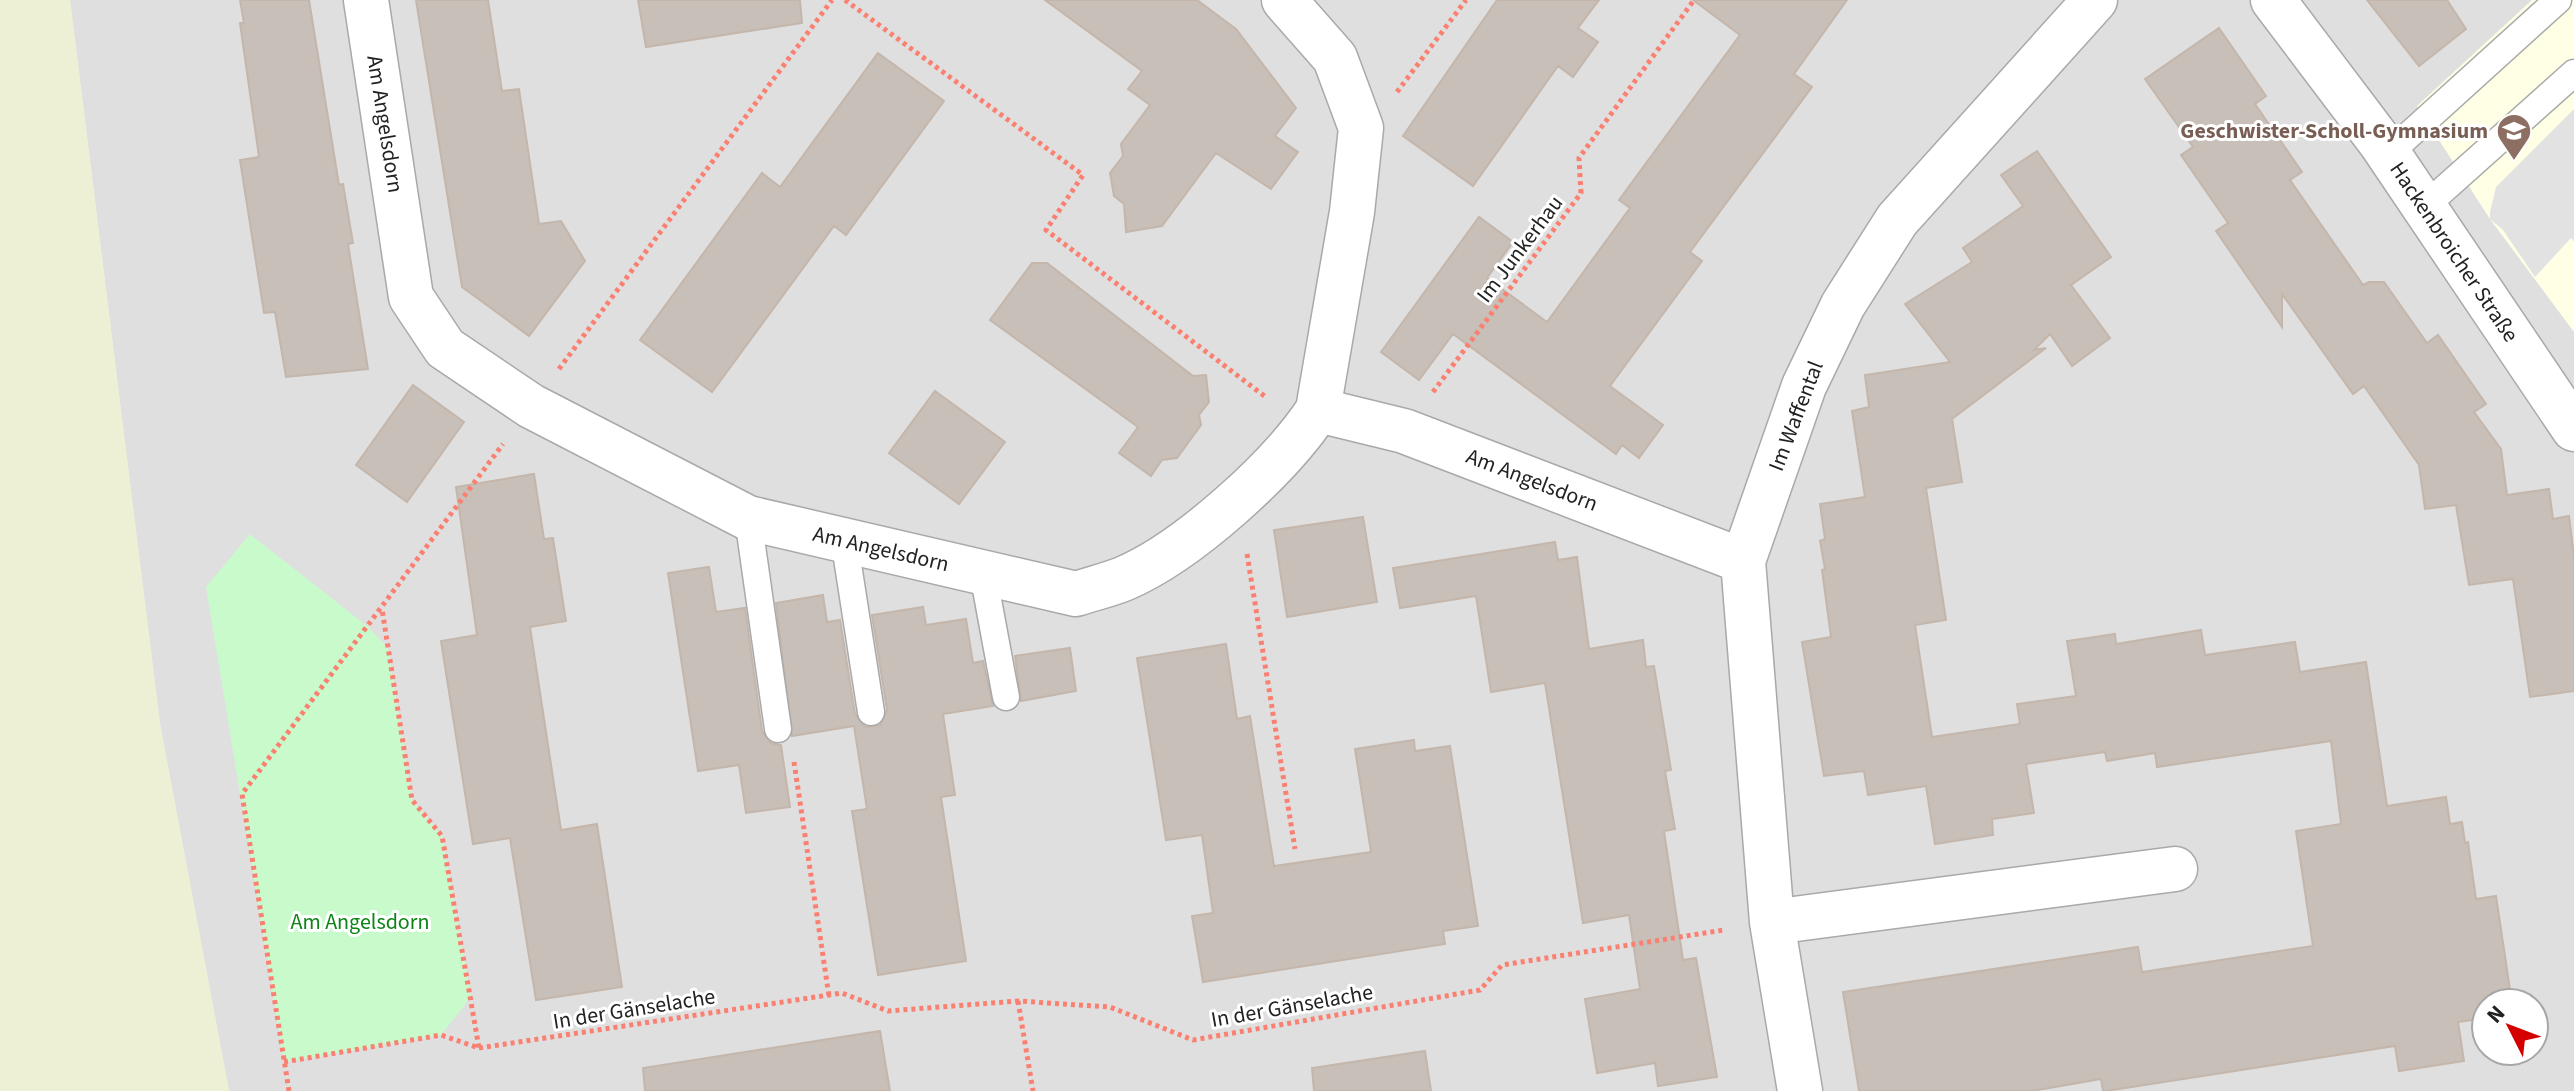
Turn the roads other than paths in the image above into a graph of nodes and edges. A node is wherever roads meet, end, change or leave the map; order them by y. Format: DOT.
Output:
graph roads {
  1 [pos="366,0"];
  2 [pos="1284,0"];
  3 [pos="2095,0"];
  4 [pos="2273,0"];
  5 [pos="2558,0"];
  6 [pos="2574,73"];
  7 [pos="2388,154"];
  8 [pos="2424,207"];
  9 [pos="1312,418"];
  10 [pos="2574,429"];
  11 [pos="748,518"];
  12 [pos="844,539"];
  13 [pos="1743,561"];
  14 [pos="983,573"];
  15 [pos="1006,697"];
  16 [pos="871,712"];
  17 [pos="778,729"];
  18 [pos="2175,869"];
  19 [pos="1772,922"];
  20 [pos="1800,1091"];
  1 -- 11 [label="street, Am Angelsdorn"];
  2 -- 9 [label="street"];
  3 -- 13 [label="street, Im Waffental"];
  4 -- 7 [label="street, Hackenbroicher Straße"];
  5 -- 7 [label="lane"];
  6 -- 8 [label="lane"];
  7 -- 8 [label="street, Hackenbroicher Straße"];
  8 -- 10 [label="street, Hackenbroicher Straße"];
  9 -- 13 [label="street, Am Angelsdorn"];
  9 -- 14 [label="street, Am Angelsdorn"];
  11 -- 12 [label="street, Am Angelsdorn"];
  11 -- 17 [label="lane"];
  12 -- 14 [label="street, Am Angelsdorn"];
  12 -- 16 [label="lane"];
  13 -- 19 [label="street, Im Waffental"];
  14 -- 15 [label="lane"];
  18 -- 19 [label="street"];
  19 -- 20 [label="street, Im Waffental"];
}
